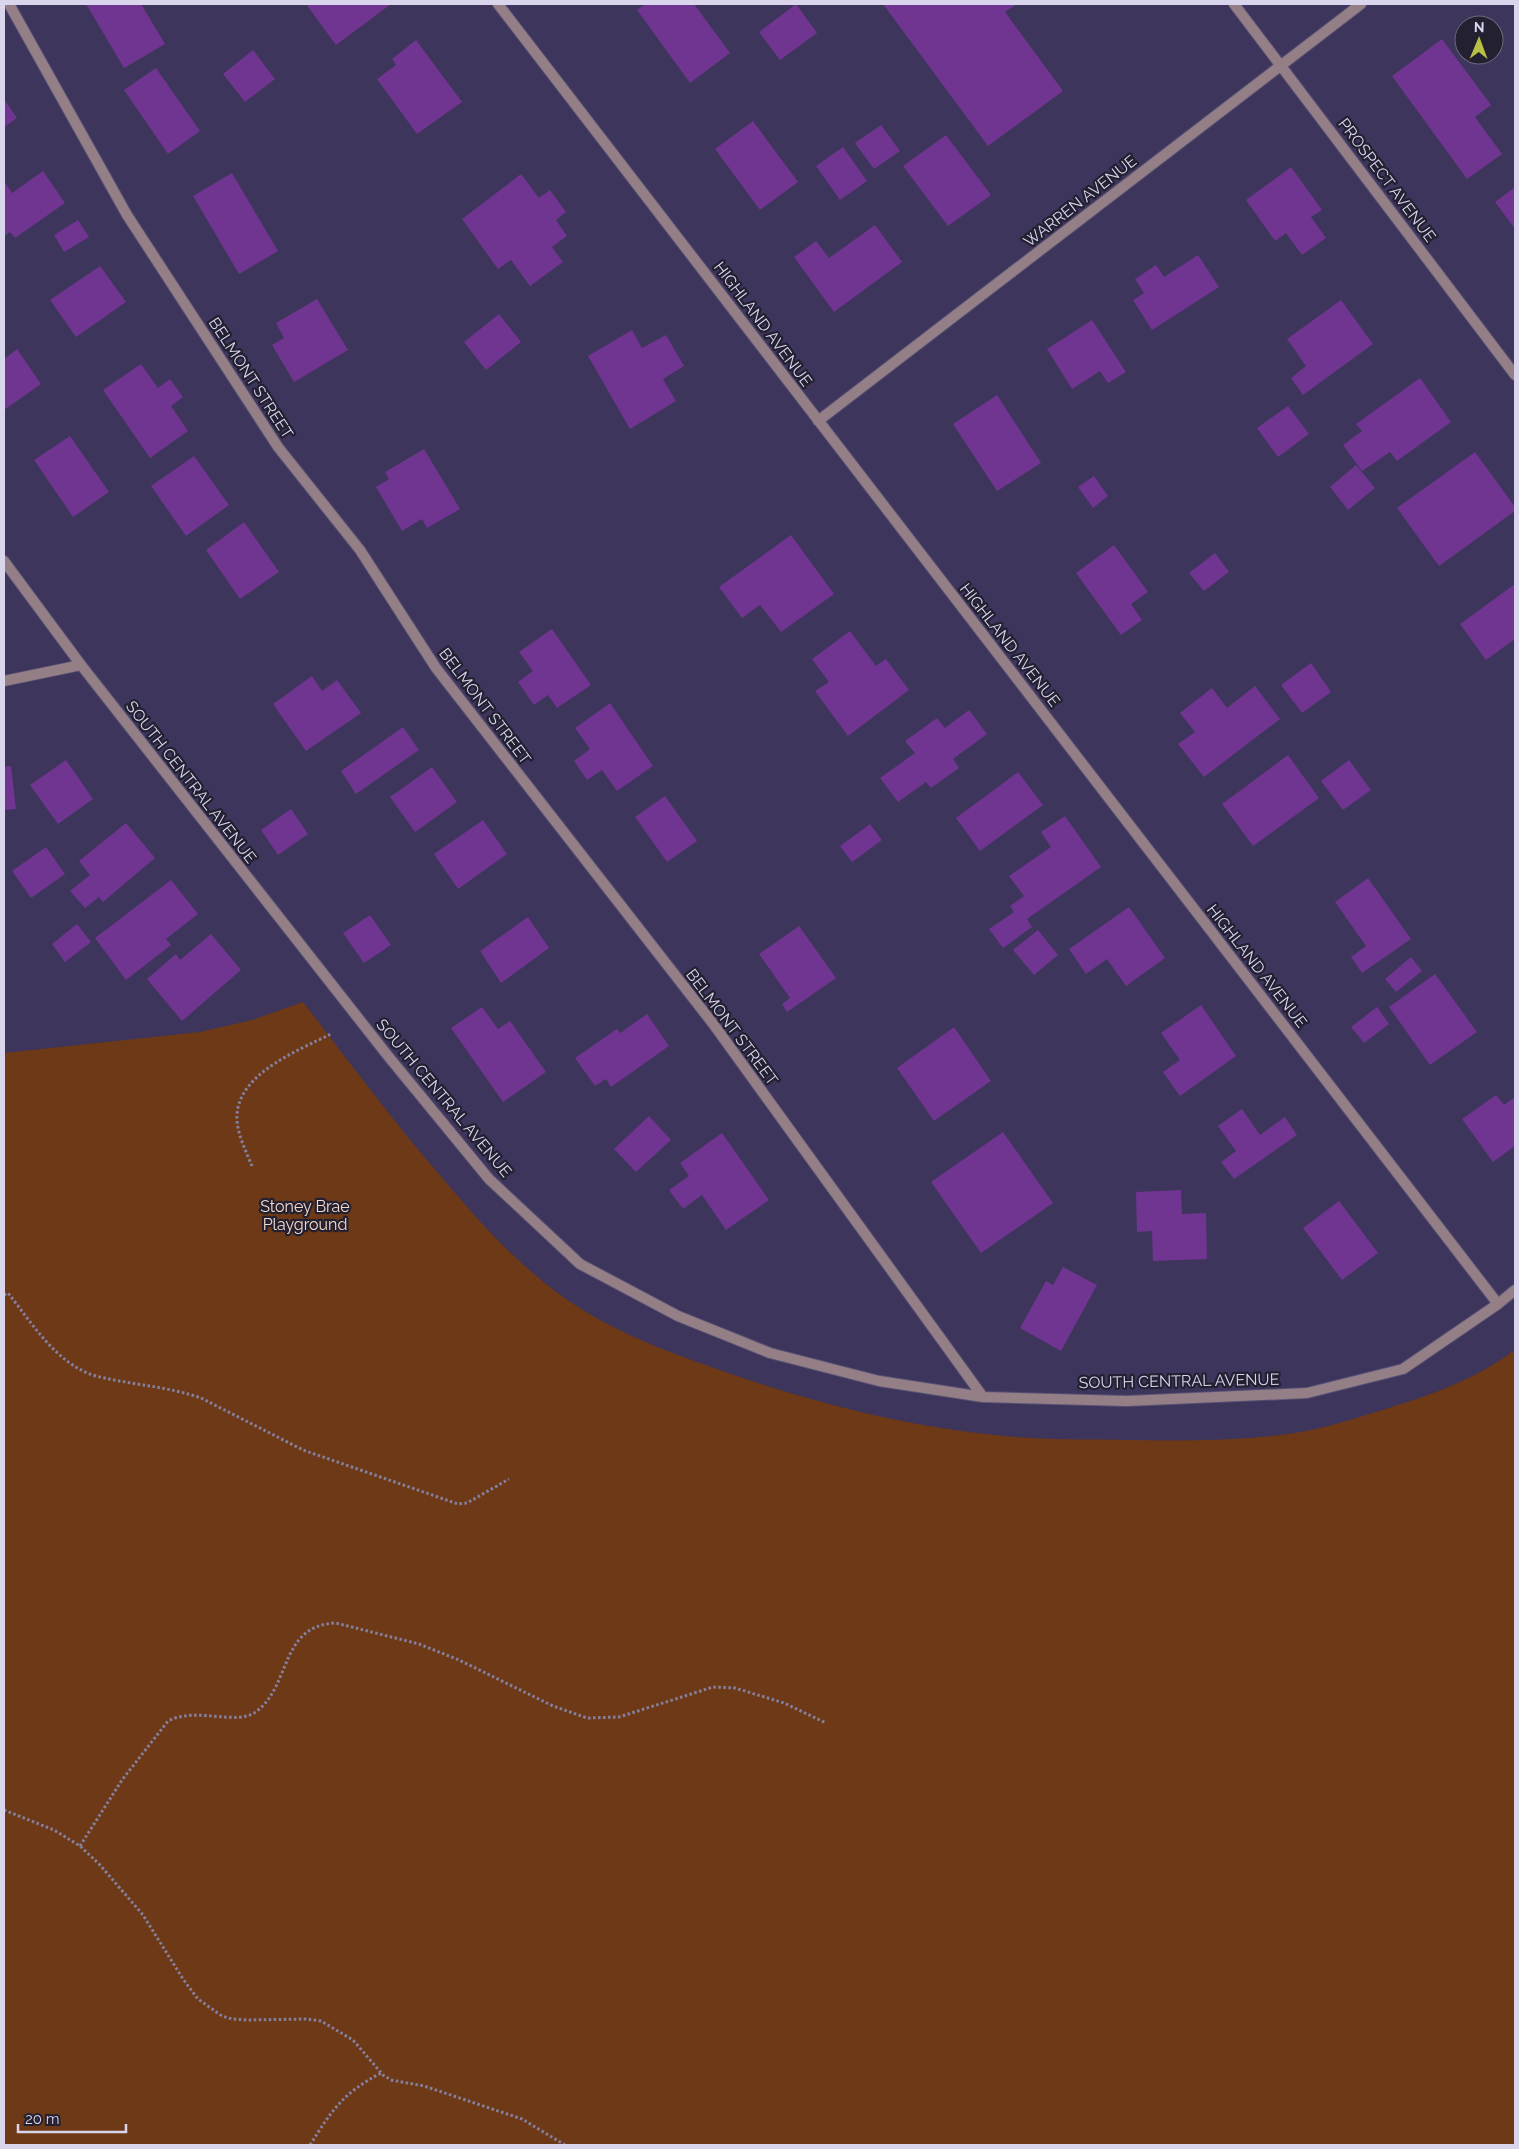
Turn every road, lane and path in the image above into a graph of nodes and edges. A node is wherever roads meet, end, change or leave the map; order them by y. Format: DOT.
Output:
graph roads {
  1 [pos="9,4"];
  2 [pos="498,4"];
  3 [pos="1234,4"];
  4 [pos="1361,4"];
  5 [pos="1281,65"];
  6 [pos="1515,375"];
  7 [pos="818,421"];
  8 [pos="4,561"];
  9 [pos="81,665"];
  10 [pos="4,681"];
  11 [pos="331,1034"];
  12 [pos="252,1166"];
  13 [pos="1515,1290"];
  14 [pos="4,1296"];
  15 [pos="1498,1304"];
  16 [pos="983,1397"];
  17 [pos="509,1478"];
  18 [pos="826,1723"];
  19 [pos="4,1810"];
  20 [pos="80,1846"];
  21 [pos="381,2073"];
  22 [pos="310,2145"];
  23 [pos="565,2145"];
  1 -- 16 [label="street, BELMONT STREET"];
  2 -- 7 [label="street, HIGHLAND AVENUE"];
  3 -- 5 [label="street, PROSPECT AVENUE"];
  4 -- 5 [label="street, WARREN AVENUE"];
  5 -- 6 [label="street, PROSPECT AVENUE"];
  5 -- 7 [label="street, WARREN AVENUE"];
  7 -- 15 [label="street, HIGHLAND AVENUE"];
  8 -- 9 [label="street, SOUTH CENTRAL AVENUE"];
  9 -- 10 [label="street"];
  9 -- 16 [label="street, SOUTH CENTRAL AVENUE"];
  11 -- 12 [label="path"];
  13 -- 15 [label="street, SOUTH CENTRAL AVENUE"];
  14 -- 17 [label="path"];
  15 -- 16 [label="street, SOUTH CENTRAL AVENUE"];
  18 -- 20 [label="path"];
  19 -- 20 [label="path"];
  20 -- 21 [label="path"];
  21 -- 22 [label="path"];
  21 -- 23 [label="path"];
}
